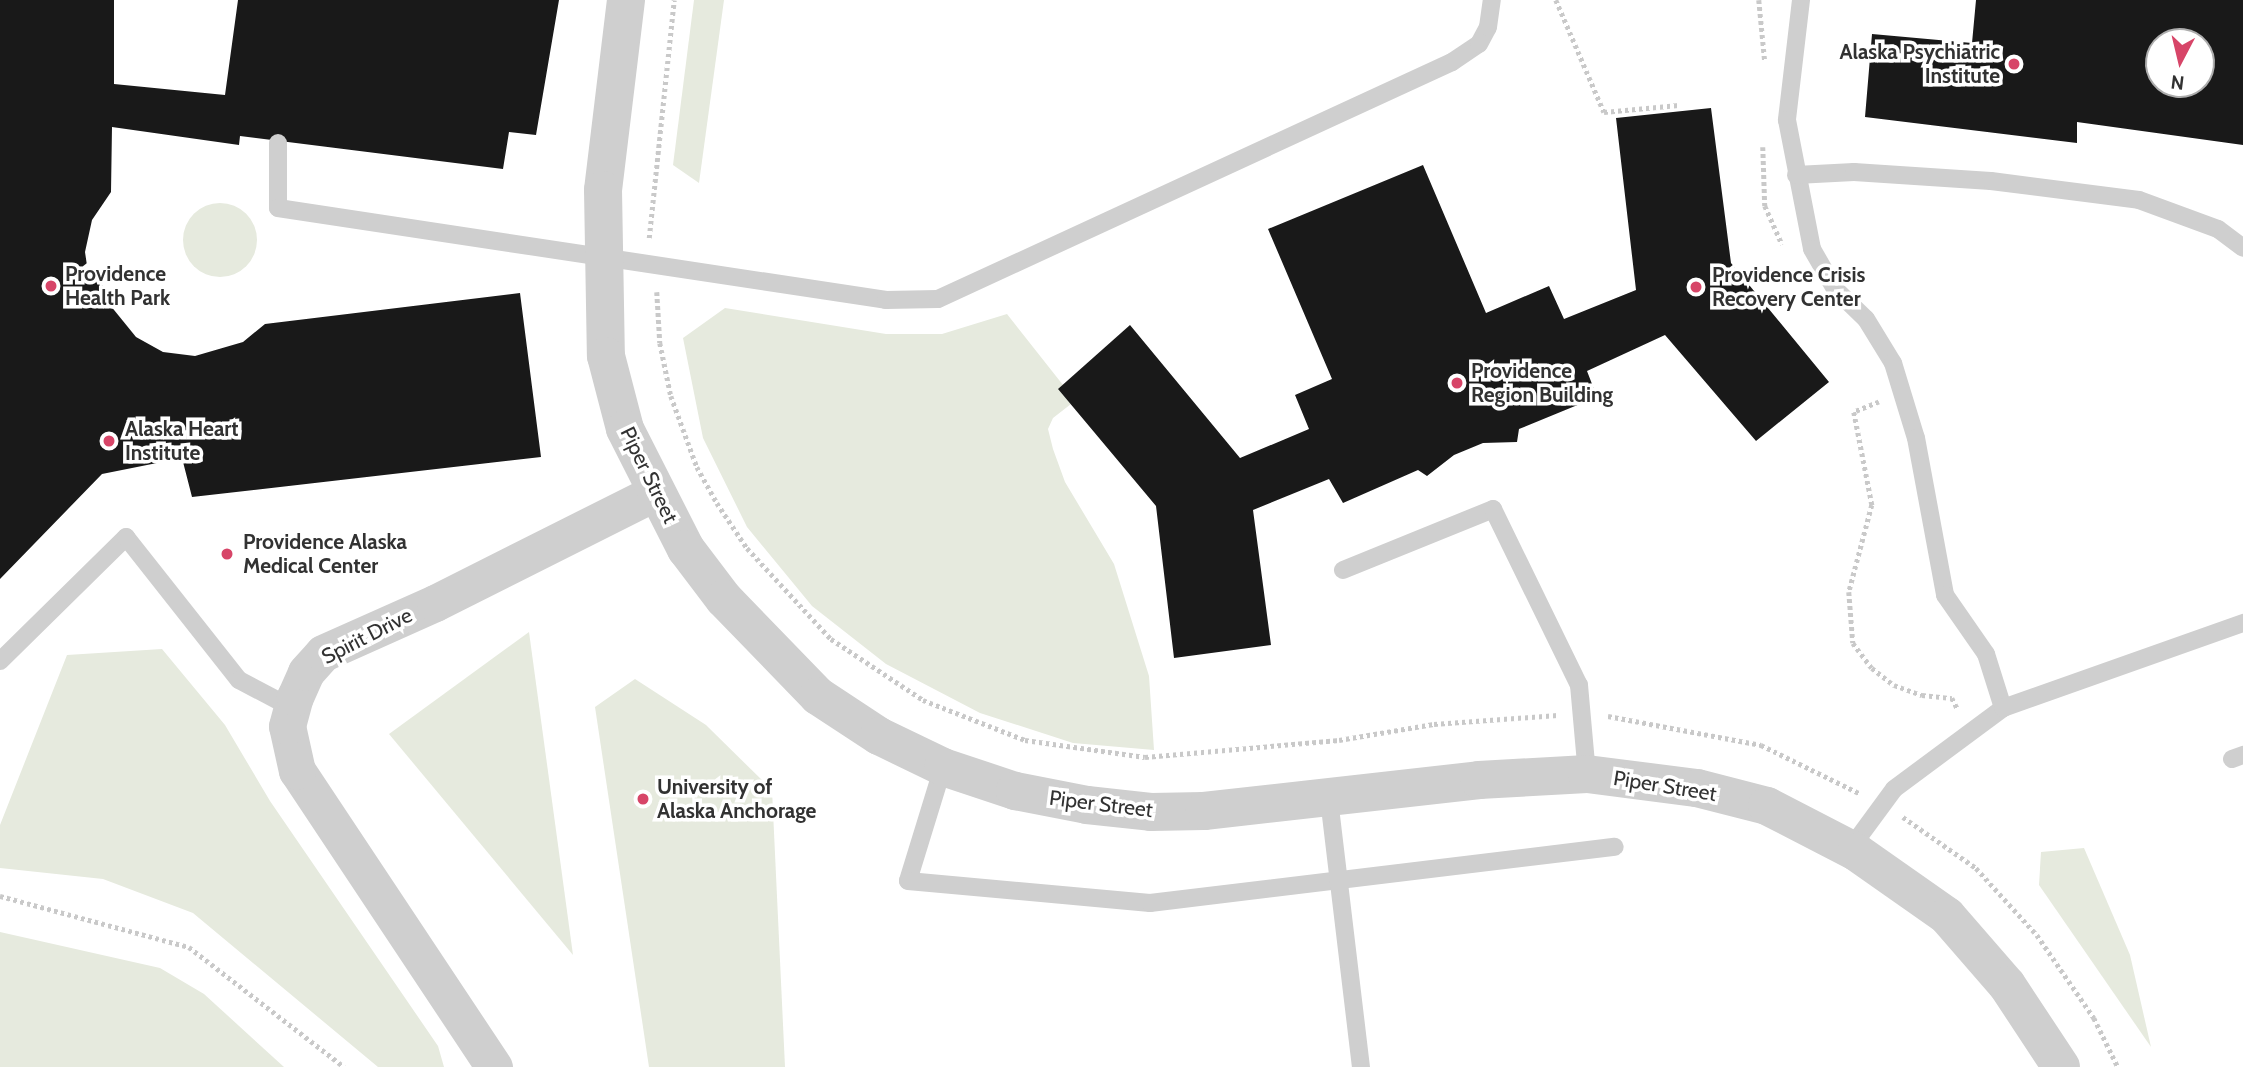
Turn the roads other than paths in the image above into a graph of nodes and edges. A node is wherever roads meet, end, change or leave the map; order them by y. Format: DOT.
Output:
graph roads {
  1 [pos="626,0"];
  2 [pos="1492,0"];
  3 [pos="1801,0"];
  4 [pos="278,143"];
  5 [pos="1796,175"];
  6 [pos="2243,248"];
  7 [pos="606,255"];
  8 [pos="654,493"];
  9 [pos="1343,570"];
  10 [pos="2243,623"];
  11 [pos="0,661"];
  12 [pos="292,708"];
  13 [pos="2003,708"];
  14 [pos="943,767"];
  15 [pos="1587,774"];
  16 [pos="1329,799"];
  17 [pos="1615,847"];
  18 [pos="1850,849"];
  19 [pos="1339,880"];
  20 [pos="494,1067"];
  21 [pos="1361,1067"];
  22 [pos="2061,1067"];
  1 -- 7 [label="street, Piper Street"];
  2 -- 7 [label="lane"];
  3 -- 5 [label="lane"];
  4 -- 7 [label="lane"];
  5 -- 6 [label="lane"];
  5 -- 13 [label="lane"];
  7 -- 8 [label="street, Piper Street"];
  8 -- 12 [label="street, Spirit Drive"];
  8 -- 14 [label="street, Piper Street"];
  9 -- 15 [label="lane"];
  10 -- 13 [label="lane"];
  11 -- 12 [label="lane"];
  12 -- 20 [label="street, Spirit Drive"];
  13 -- 18 [label="lane"];
  14 -- 16 [label="street, Piper Street"];
  14 -- 19 [label="lane"];
  15 -- 16 [label="street, Piper Street"];
  15 -- 18 [label="street, Piper Street"];
  16 -- 19 [label="lane"];
  17 -- 19 [label="lane"];
  18 -- 22 [label="street, Piper Street"];
  19 -- 21 [label="lane"];
}
